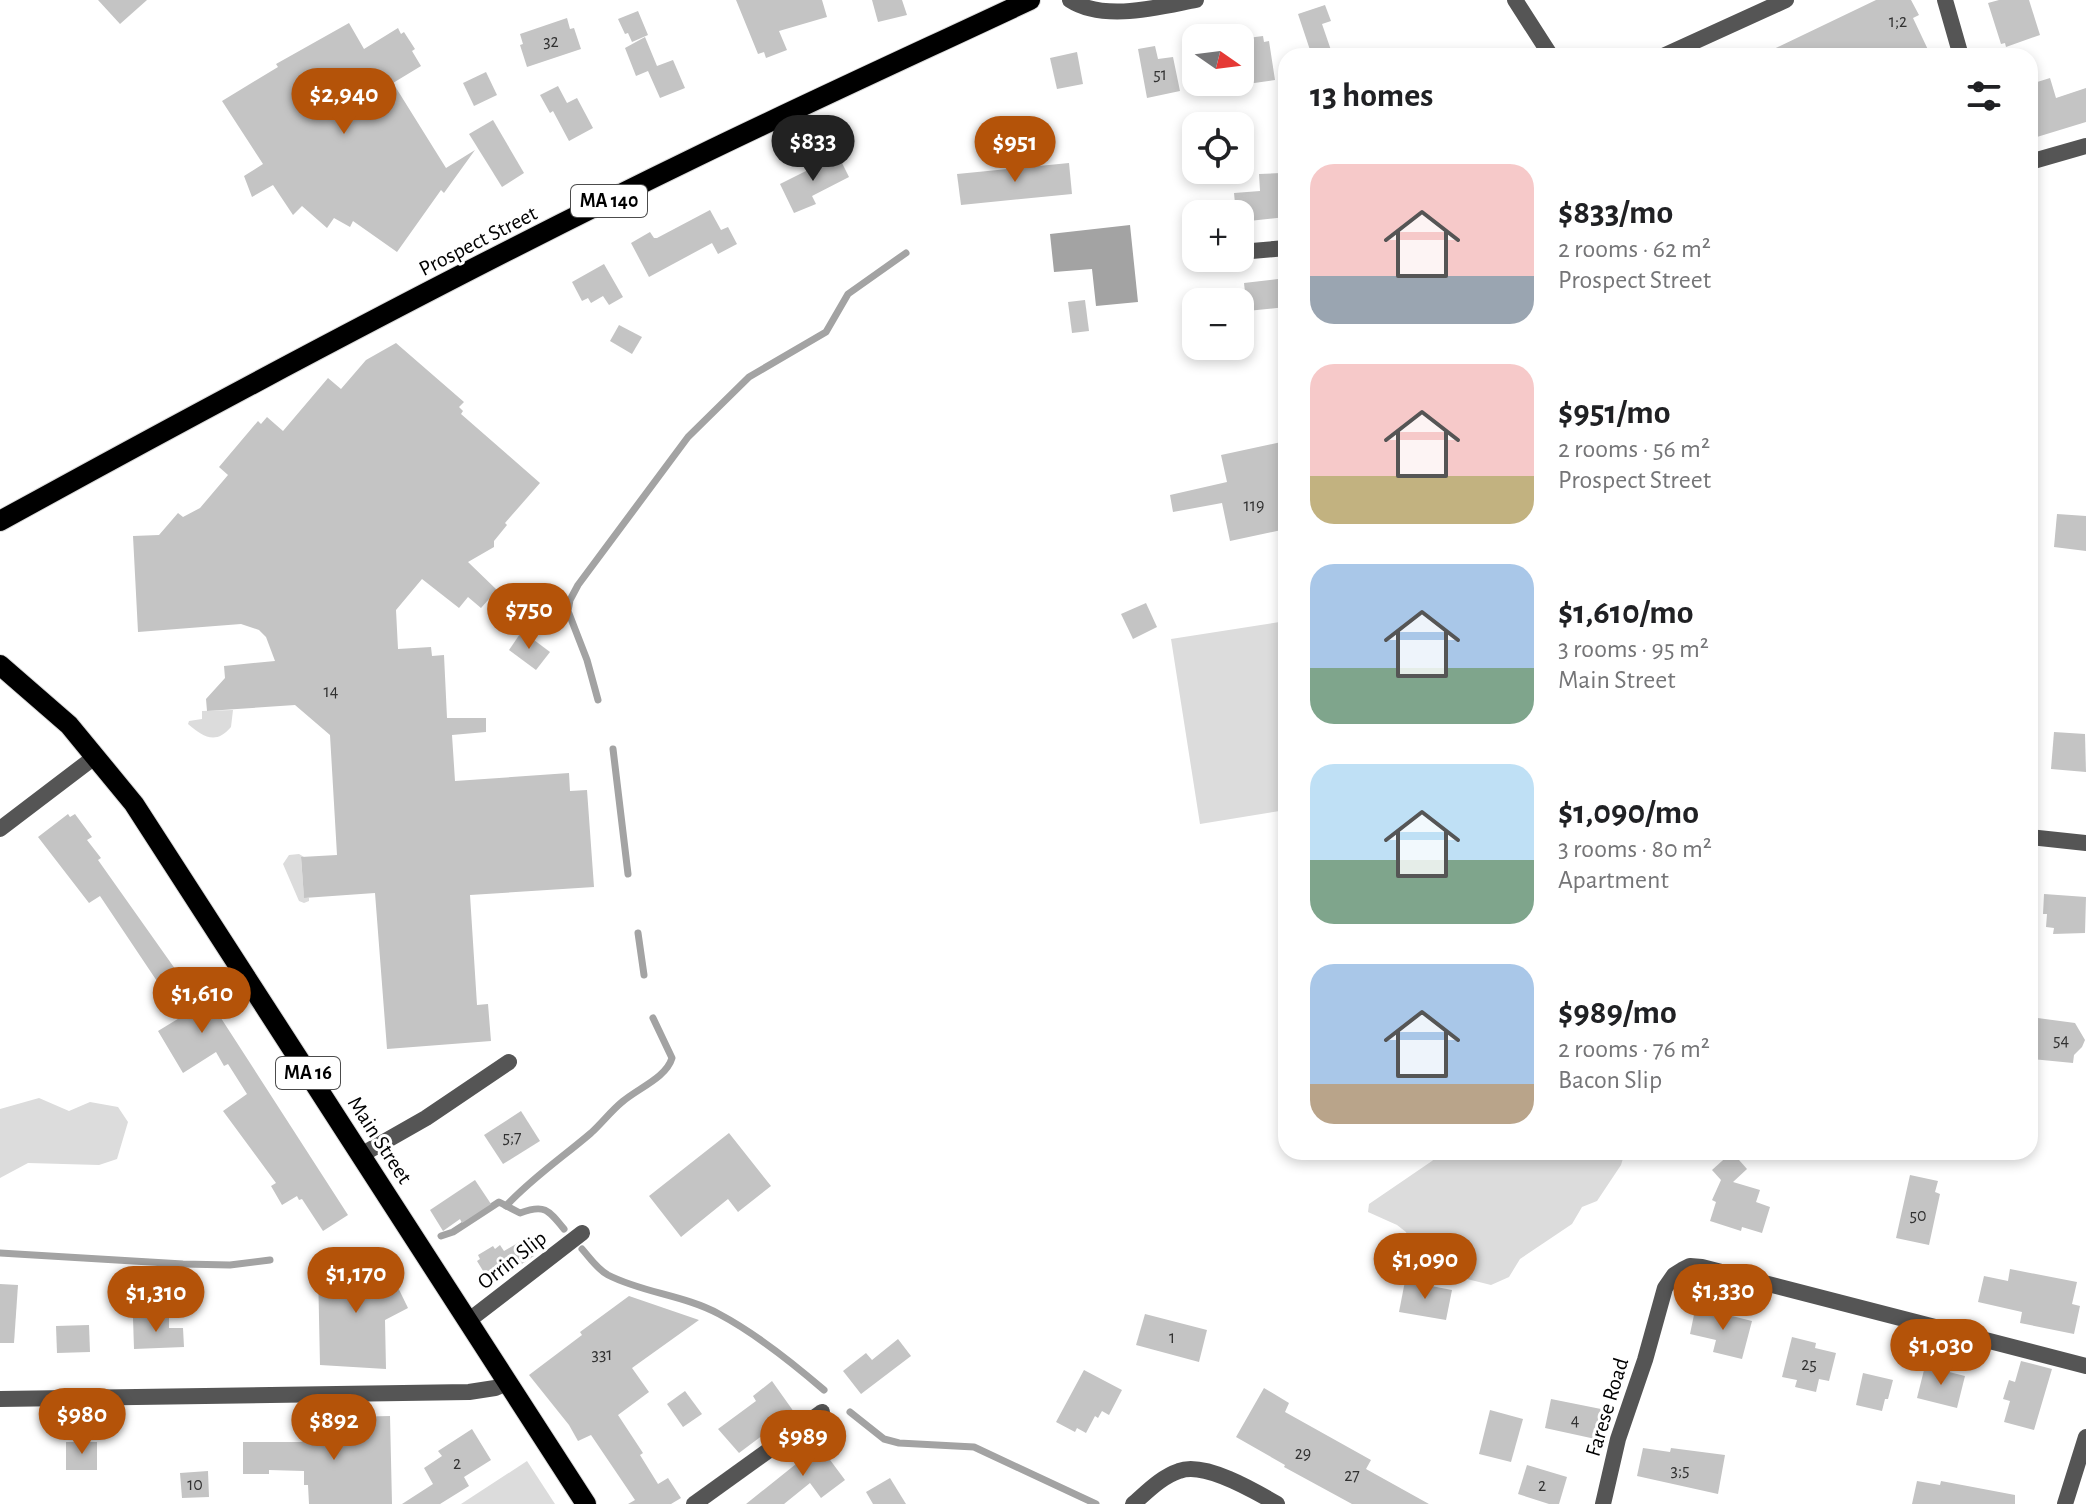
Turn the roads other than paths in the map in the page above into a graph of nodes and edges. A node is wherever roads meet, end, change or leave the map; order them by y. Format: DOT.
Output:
graph roads {
  1 [pos="1030,0"];
  2 [pos="1070,0"];
  3 [pos="1196,0"];
  4 [pos="1515,0"];
  5 [pos="1786,0"];
  6 [pos="1945,0"];
  7 [pos="1546,48"];
  8 [pos="1681,48"];
  9 [pos="1959,48"];
  10 [pos="2086,146"];
  11 [pos="2038,160"];
  12 [pos="1278,249"];
  13 [pos="1254,251"];
  14 [pos="0,521"];
  15 [pos="0,665"];
  16 [pos="96,756"];
  17 [pos="0,829"];
  18 [pos="2038,838"];
  19 [pos="2086,843"];
  20 [pos="509,1062"];
  21 [pos="361,1155"];
  22 [pos="582,1233"];
  23 [pos="468,1321"];
  24 [pos="2086,1366"];
  25 [pos="507,1383"];
  26 [pos="0,1399"];
  27 [pos="822,1412"];
  28 [pos="2086,1437"];
  29 [pos="586,1504"];
  30 [pos="694,1504"];
  31 [pos="1133,1504"];
  32 [pos="1277,1504"];
  33 [pos="1603,1504"];
  34 [pos="2065,1504"];
  1 -- 14 [label="main road, Prospect Street / MA 140"];
  2 -- 3 [label="street"];
  4 -- 7 [label="street"];
  5 -- 8 [label="street"];
  6 -- 9 [label="street"];
  10 -- 11 [label="street"];
  12 -- 13 [label="street"];
  15 -- 16 [label="main road, Main Street / MA 16"];
  16 -- 17 [label="street"];
  16 -- 21 [label="main road, Main Street / MA 16"];
  18 -- 19 [label="street"];
  20 -- 21 [label="street"];
  21 -- 23 [label="main road, Main Street / MA 16"];
  22 -- 23 [label="street, Orrin Slip"];
  23 -- 25 [label="main road, Main Street / MA 16"];
  24 -- 33 [label="street, Farese Road"];
  25 -- 26 [label="street"];
  25 -- 29 [label="main road, Main Street / MA 16"];
  27 -- 30 [label="street"];
  28 -- 34 [label="street"];
  31 -- 32 [label="street"];
}
